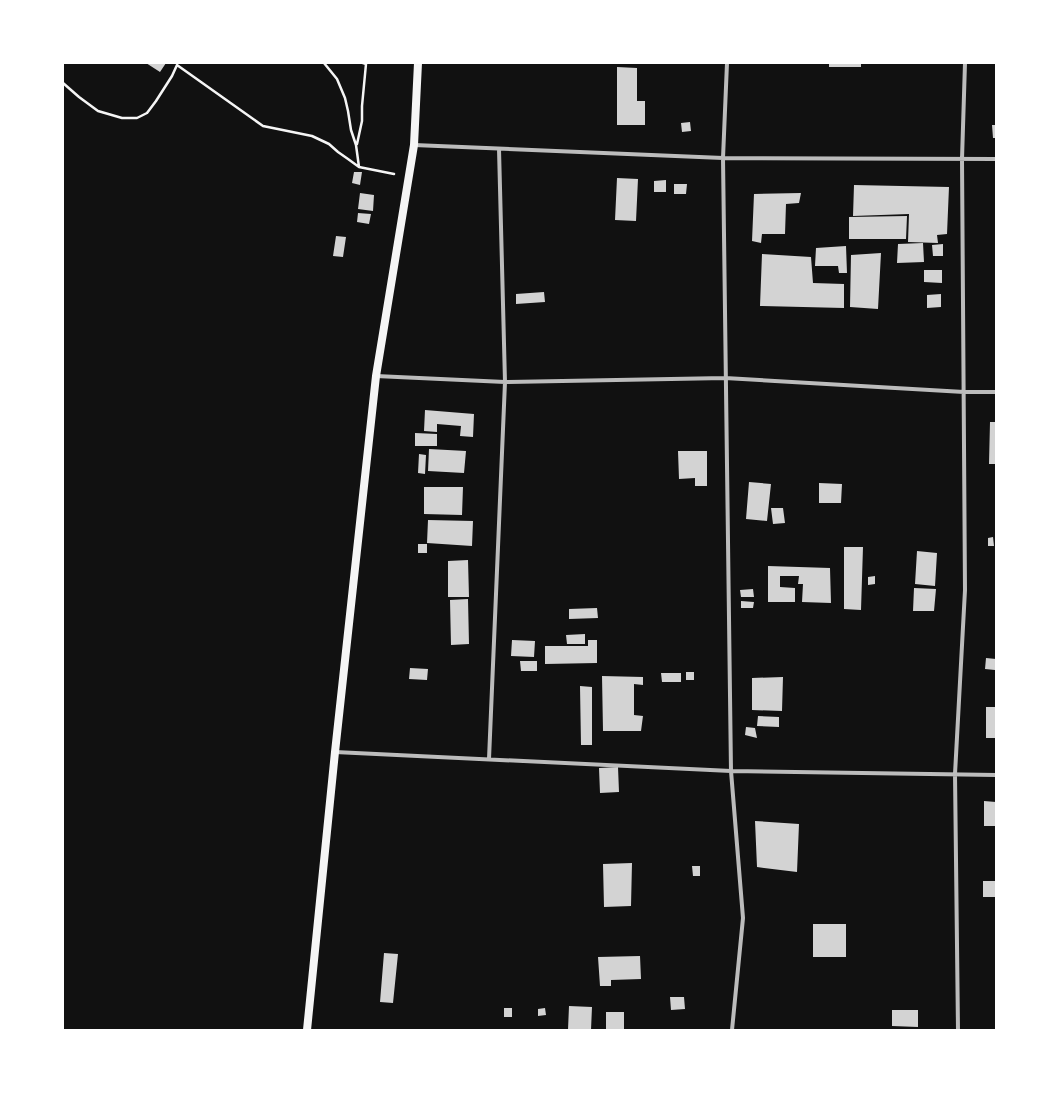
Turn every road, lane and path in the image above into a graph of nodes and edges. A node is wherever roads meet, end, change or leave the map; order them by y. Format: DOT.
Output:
graph roads {
  1 [pos="324,63"];
  2 [pos="365,63"];
  3 [pos="418,63"];
  4 [pos="727,63"];
  5 [pos="965,63"];
  6 [pos="63,82"];
  7 [pos="356,145"];
  8 [pos="414,145"];
  9 [pos="499,149"];
  10 [pos="723,158"];
  11 [pos="962,159"];
  12 [pos="996,159"];
  13 [pos="359,167"];
  14 [pos="409,176"];
  15 [pos="376,376"];
  16 [pos="725,378"];
  17 [pos="505,382"];
  18 [pos="964,392"];
  19 [pos="996,392"];
  20 [pos="335,752"];
  21 [pos="489,759"];
  22 [pos="731,771"];
  23 [pos="955,774"];
  24 [pos="996,775"];
  25 [pos="307,1030"];
  26 [pos="732,1030"];
  27 [pos="958,1030"];
  1 -- 7 [label="path"];
  2 -- 7 [label="path"];
  3 -- 8 [label="main road"];
  4 -- 10 [label="street"];
  5 -- 11 [label="street"];
  6 -- 13 [label="path"];
  7 -- 13 [label="path"];
  8 -- 9 [label="street"];
  8 -- 14 [label="main road"];
  9 -- 10 [label="street"];
  9 -- 17 [label="street"];
  10 -- 11 [label="street"];
  10 -- 16 [label="street"];
  11 -- 12 [label="street"];
  11 -- 18 [label="street"];
  13 -- 14 [label="path"];
  14 -- 15 [label="main road"];
  15 -- 17 [label="street"];
  15 -- 20 [label="main road"];
  16 -- 17 [label="street"];
  16 -- 18 [label="street"];
  16 -- 22 [label="street"];
  17 -- 21 [label="street"];
  18 -- 19 [label="street"];
  18 -- 23 [label="street"];
  20 -- 21 [label="street"];
  20 -- 25 [label="main road"];
  21 -- 22 [label="street"];
  22 -- 23 [label="street"];
  22 -- 26 [label="street"];
  23 -- 24 [label="street"];
  23 -- 27 [label="street"];
}
